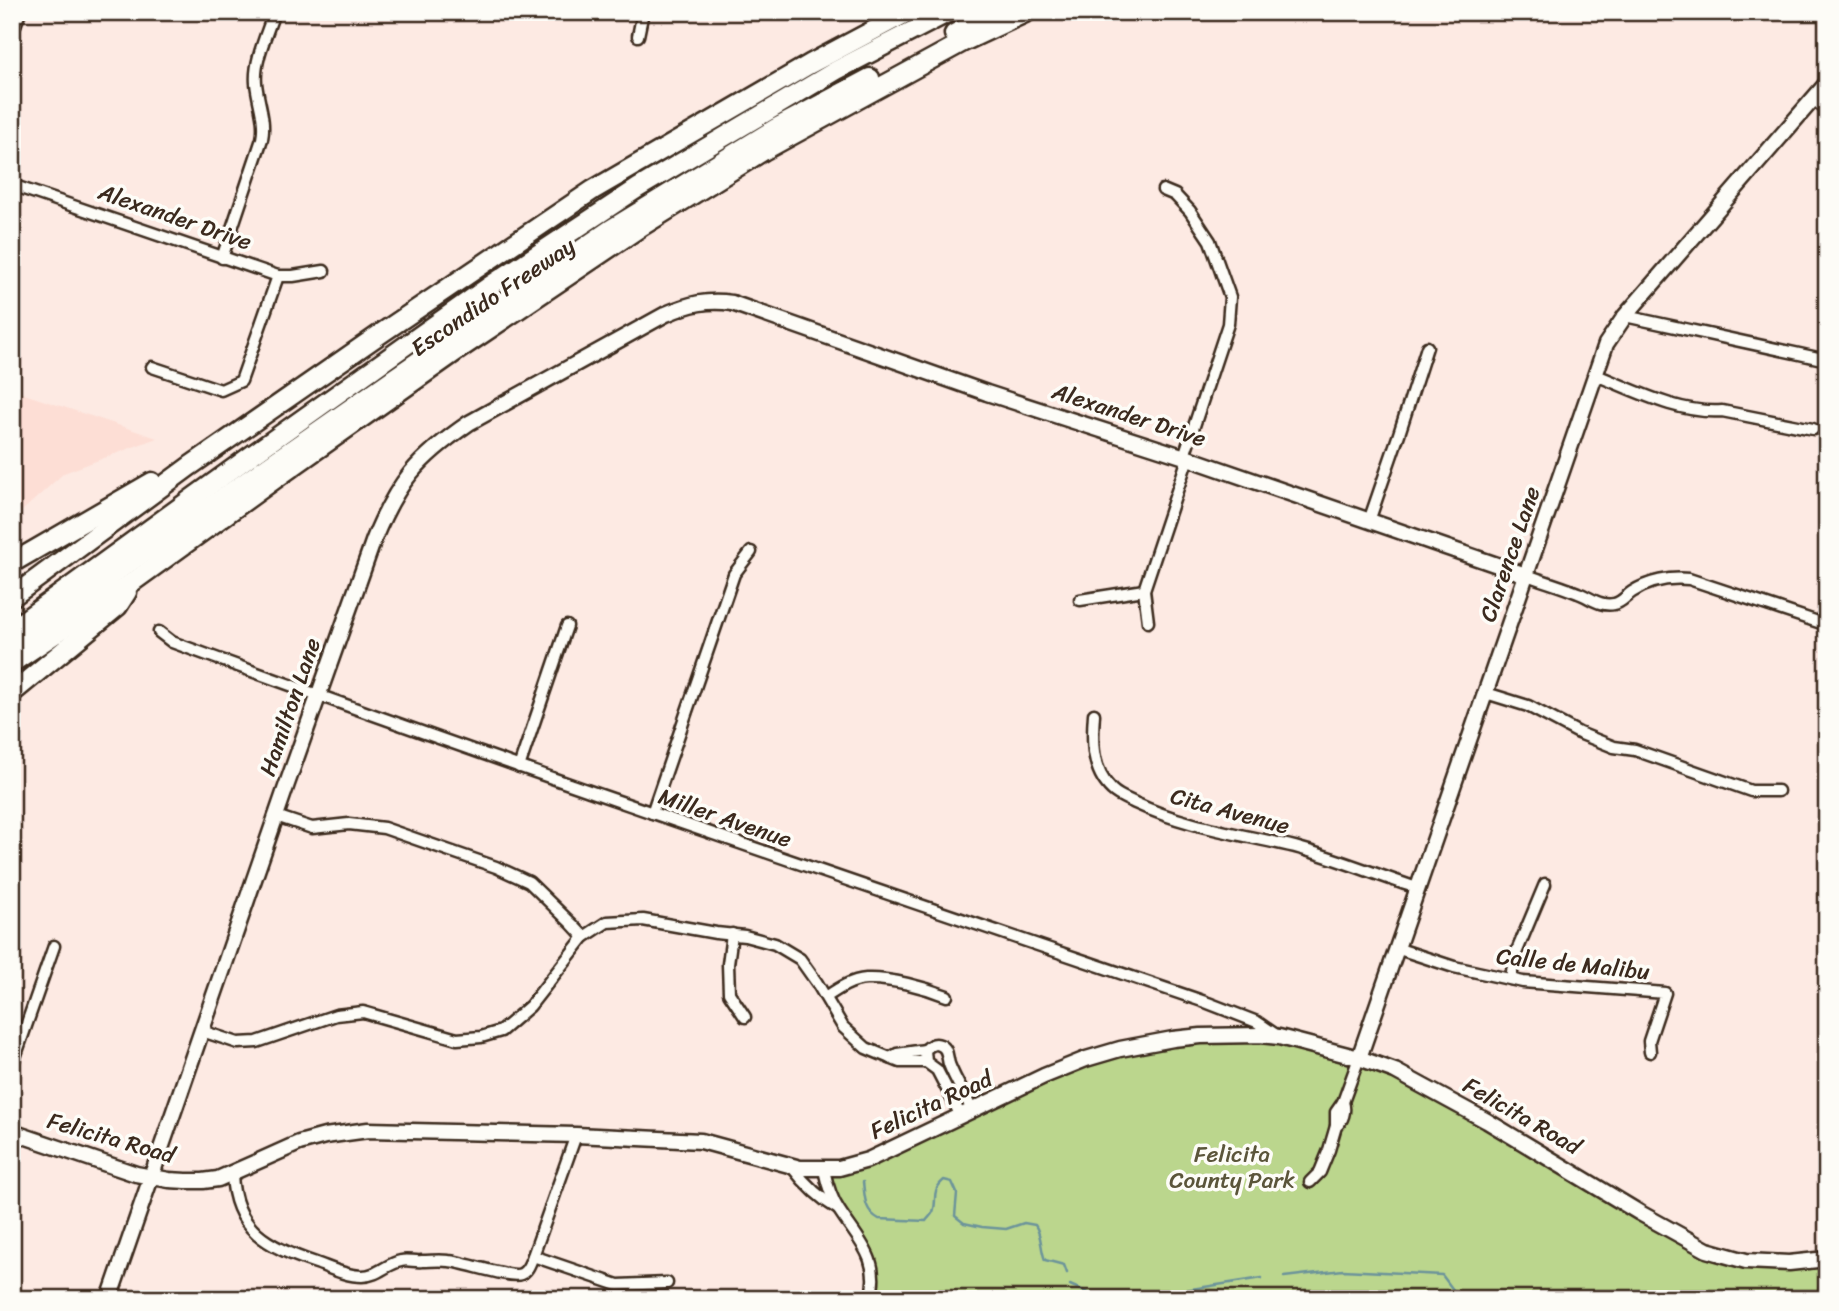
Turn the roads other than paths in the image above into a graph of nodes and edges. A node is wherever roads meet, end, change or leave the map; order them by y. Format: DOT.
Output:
graph roads {
  1 [pos="18,12"];
  2 [pos="274,12"];
  3 [pos="643,12"];
  4 [pos="908,12"];
  5 [pos="949,12"];
  6 [pos="996,12"];
  7 [pos="1027,12"];
  8 [pos="12,27"];
  9 [pos="638,36"];
  10 [pos="1827,83"];
  11 [pos="1814,99"];
  12 [pos="1827,111"];
  13 [pos="12,185"];
  14 [pos="1164,190"];
  15 [pos="222,258"];
  16 [pos="324,271"];
  17 [pos="278,276"];
  18 [pos="717,301"];
  19 [pos="1626,316"];
  20 [pos="1427,347"];
  21 [pos="1827,360"];
  22 [pos="152,367"];
  23 [pos="1596,375"];
  24 [pos="1813,429"];
  25 [pos="1186,457"];
  26 [pos="190,466"];
  27 [pos="1369,521"];
  28 [pos="751,552"];
  29 [pos="12,563"];
  30 [pos="1526,575"];
  31 [pos="134,580"];
  32 [pos="1144,590"];
  33 [pos="12,597"];
  34 [pos="1080,600"];
  35 [pos="50,618"];
  36 [pos="1148,622"];
  37 [pos="1827,625"];
  38 [pos="567,626"];
  39 [pos="12,629"];
  40 [pos="159,632"];
  41 [pos="12,645"];
  42 [pos="12,655"];
  43 [pos="12,663"];
  44 [pos="1486,692"];
  45 [pos="12,694"];
  46 [pos="318,696"];
  47 [pos="1094,714"];
  48 [pos="519,766"];
  49 [pos="1778,791"];
  50 [pos="652,813"];
  51 [pos="276,817"];
  52 [pos="1545,884"];
  53 [pos="1417,888"];
  54 [pos="732,934"];
  55 [pos="584,937"];
  56 [pos="54,946"];
  57 [pos="1396,948"];
  58 [pos="1511,979"];
  59 [pos="947,996"];
  60 [pos="826,997"];
  61 [pos="745,1017"];
  62 [pos="202,1031"];
  63 [pos="1279,1037"];
  64 [pos="925,1050"];
  65 [pos="1650,1052"];
  66 [pos="890,1058"];
  67 [pos="1359,1058"];
  68 [pos="926,1062"];
  69 [pos="12,1066"];
  70 [pos="967,1113"];
  71 [pos="12,1132"];
  72 [pos="576,1135"];
  73 [pos="792,1167"];
  74 [pos="824,1170"];
  75 [pos="232,1174"];
  76 [pos="152,1177"];
  77 [pos="1310,1182"];
  78 [pos="838,1209"];
  79 [pos="533,1256"];
  80 [pos="1827,1259"];
  81 [pos="667,1283"];
  82 [pos="109,1299"];
  83 [pos="870,1299"];
  1 -- 8 [label="street"];
  2 -- 15 [label="street"];
  3 -- 9 [label="street"];
  4 -- 26 [label="highway, Escondido Freeway"];
  5 -- 39 [label="highway"];
  6 -- 35 [label="highway"];
  7 -- 31 [label="highway, Escondido Freeway"];
  10 -- 11 [label="street, Clarence Lane"];
  11 -- 12 [label="street"];
  11 -- 19 [label="street, Clarence Lane"];
  13 -- 15 [label="street, Alexander Drive"];
  14 -- 25 [label="street"];
  15 -- 17 [label="street, Alexander Drive"];
  16 -- 17 [label="street, Alexander Drive"];
  17 -- 22 [label="street"];
  18 -- 25 [label="street, Alexander Drive"];
  18 -- 46 [label="street, Hamilton Lane"];
  19 -- 21 [label="street"];
  19 -- 23 [label="street, Clarence Lane"];
  20 -- 27 [label="street"];
  23 -- 24 [label="street"];
  23 -- 30 [label="street, Clarence Lane"];
  25 -- 27 [label="street, Alexander Drive"];
  25 -- 32 [label="street"];
  26 -- 29 [label="highway"];
  26 -- 33 [label="highway, Escondido Freeway"];
  27 -- 30 [label="street, Alexander Drive"];
  28 -- 50 [label="street"];
  30 -- 37 [label="street"];
  30 -- 44 [label="street, Clarence Lane"];
  31 -- 43 [label="highway, Escondido Freeway"];
  31 -- 45 [label="highway"];
  32 -- 34 [label="street"];
  32 -- 36 [label="street"];
  35 -- 41 [label="highway"];
  35 -- 42 [label="highway"];
  38 -- 48 [label="street"];
  40 -- 46 [label="street, Miller Avenue"];
  44 -- 49 [label="street"];
  44 -- 53 [label="street, Clarence Lane"];
  46 -- 48 [label="street, Miller Avenue"];
  46 -- 51 [label="street, Hamilton Lane"];
  47 -- 53 [label="street, Cita Avenue"];
  48 -- 50 [label="street, Miller Avenue"];
  50 -- 63 [label="street, Miller Avenue"];
  51 -- 55 [label="street"];
  51 -- 62 [label="street, Hamilton Lane"];
  52 -- 58 [label="street"];
  53 -- 57 [label="street, Clarence Lane"];
  54 -- 55 [label="street"];
  54 -- 60 [label="street"];
  54 -- 61 [label="street"];
  55 -- 62 [label="street"];
  56 -- 69 [label="street"];
  57 -- 58 [label="street, Calle de Malibu"];
  57 -- 67 [label="street, Clarence Lane"];
  58 -- 65 [label="street, Calle de Malibu"];
  59 -- 60 [label="street"];
  60 -- 66 [label="street"];
  62 -- 76 [label="street, Hamilton Lane"];
  63 -- 67 [label="street, Felicita Road"];
  63 -- 70 [label="street, Felicita Road"];
  64 -- 66 [label="street"];
  64 -- 68 [label="street"];
  64 -- 70 [label="street"];
  66 -- 68 [label="street"];
  67 -- 77 [label="street, Clarence Lane"];
  67 -- 80 [label="street, Felicita Road"];
  68 -- 70 [label="street"];
  70 -- 74 [label="street, Felicita Road"];
  71 -- 76 [label="street, Felicita Road"];
  72 -- 73 [label="street, Felicita Road"];
  72 -- 75 [label="street, Felicita Road"];
  72 -- 79 [label="street"];
  73 -- 74 [label="street, Felicita Road"];
  73 -- 78 [label="street"];
  74 -- 78 [label="street"];
  75 -- 76 [label="street, Felicita Road"];
  75 -- 79 [label="street"];
  76 -- 82 [label="street, Hamilton Lane"];
  78 -- 83 [label="street"];
  79 -- 81 [label="street"];
}
